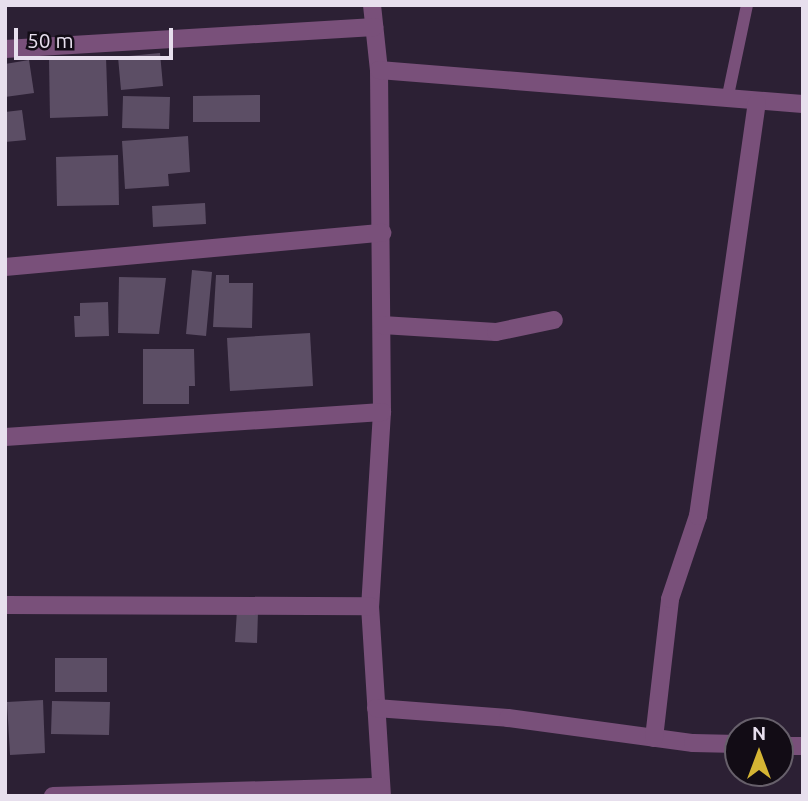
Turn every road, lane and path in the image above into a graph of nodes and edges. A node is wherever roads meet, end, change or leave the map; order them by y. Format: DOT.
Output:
graph roads {
  1 [pos="372,5"];
  2 [pos="747,5"];
  3 [pos="374,27"];
  4 [pos="5,50"];
  5 [pos="379,70"];
  6 [pos="727,100"];
  7 [pos="757,103"];
  8 [pos="803,104"];
  9 [pos="382,233"];
  10 [pos="5,267"];
  11 [pos="554,320"];
  12 [pos="382,325"];
  13 [pos="383,412"];
  14 [pos="5,437"];
  15 [pos="5,605"];
  16 [pos="370,606"];
  17 [pos="376,708"];
  18 [pos="654,738"];
  19 [pos="724,743"];
  20 [pos="381,791"];
  21 [pos="53,796"];
  1 -- 3 [label="street"];
  2 -- 6 [label="lane"];
  3 -- 4 [label="street"];
  3 -- 5 [label="street"];
  5 -- 6 [label="street"];
  5 -- 9 [label="street"];
  6 -- 7 [label="street"];
  7 -- 8 [label="street"];
  7 -- 18 [label="street"];
  9 -- 10 [label="street"];
  9 -- 12 [label="street"];
  11 -- 12 [label="street"];
  12 -- 13 [label="street"];
  13 -- 14 [label="street"];
  13 -- 16 [label="street"];
  15 -- 16 [label="street"];
  16 -- 17 [label="street"];
  17 -- 18 [label="street"];
  17 -- 20 [label="street"];
  18 -- 19 [label="street"];
  20 -- 21 [label="street"];
}
